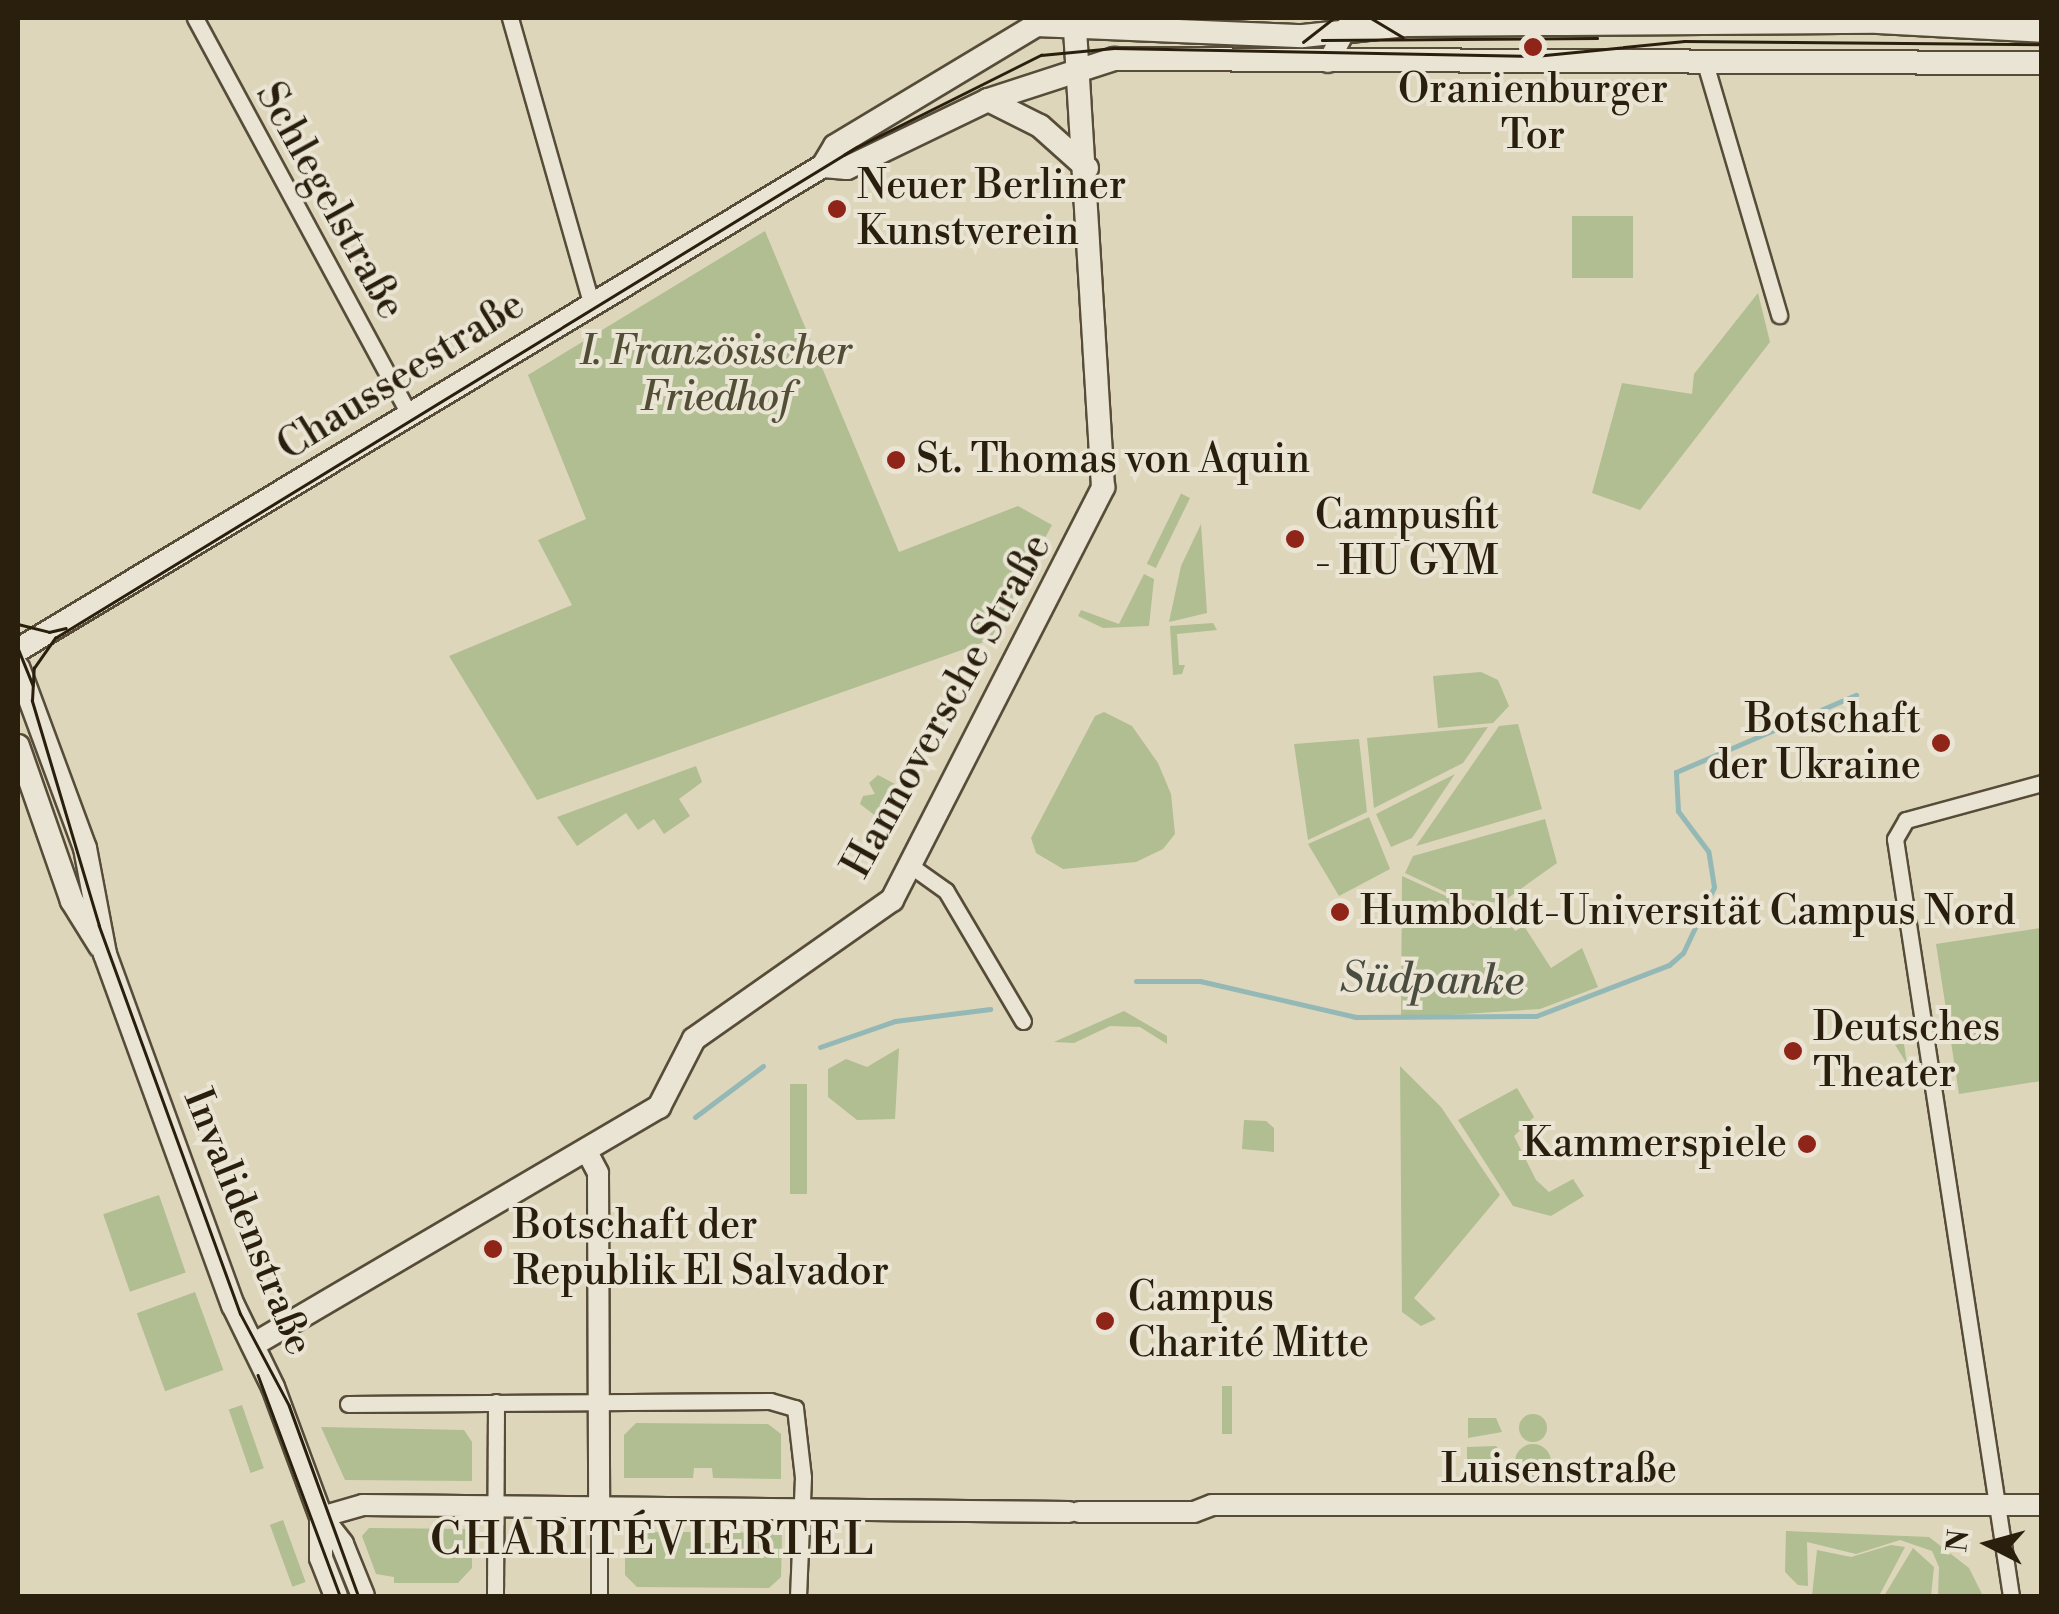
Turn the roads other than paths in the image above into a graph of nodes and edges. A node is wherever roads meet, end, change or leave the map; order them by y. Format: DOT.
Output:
graph roads {
  1 [pos="194,18"];
  2 [pos="510,18"];
  3 [pos="1074,20"];
  4 [pos="1879,20"];
  5 [pos="1349,24"];
  6 [pos="1307,27"];
  7 [pos="2041,31"];
  8 [pos="1304,62"];
  9 [pos="1328,62"];
  10 [pos="2042,62"];
  11 [pos="1706,63"];
  12 [pos="1079,67"];
  13 [pos="988,100"];
  14 [pos="823,166"];
  15 [pos="1087,168"];
  16 [pos="591,302"];
  17 [pos="1779,314"];
  18 [pos="410,416"];
  19 [pos="18,650"];
  20 [pos="18,667"];
  21 [pos="18,746"];
  22 [pos="2042,783"];
  23 [pos="911,866"];
  24 [pos="105,954"];
  25 [pos="1024,1020"];
  26 [pos="586,1150"];
  27 [pos="253,1345"];
  28 [pos="496,1402"];
  29 [pos="599,1402"];
  30 [pos="348,1404"];
  31 [pos="496,1504"];
  32 [pos="599,1504"];
  33 [pos="1997,1504"];
  34 [pos="2042,1504"];
  35 [pos="801,1506"];
  36 [pos="321,1517"];
  37 [pos="336,1596"];
  38 [pos="363,1596"];
  39 [pos="495,1596"];
  40 [pos="599,1596"];
  41 [pos="798,1596"];
  42 [pos="2011,1596"];
  1 -- 18 [label="street, Schlegelstraße"];
  2 -- 16 [label="street"];
  3 -- 6 [label="main road"];
  3 -- 12 [label="main road, Hannoversche Straße"];
  3 -- 14 [label="main road, Chausseestraße"];
  4 -- 5 [label="main road"];
  4 -- 7 [label="main road"];
  5 -- 6 [label="main road"];
  5 -- 9 [label="street"];
  6 -- 8 [label="street"];
  7 -- 10 [label="main road"];
  8 -- 9 [label="main road, Chausseestraße"];
  8 -- 12 [label="main road, Chausseestraße"];
  9 -- 11 [label="main road, Chausseestraße"];
  10 -- 11 [label="main road, Chausseestraße"];
  11 -- 17 [label="street"];
  12 -- 13 [label="main road, Chausseestraße"];
  12 -- 15 [label="main road, Hannoversche Straße"];
  13 -- 14 [label="main road, Chausseestraße"];
  13 -- 15 [label="main road"];
  14 -- 16 [label="main road, Chausseestraße"];
  15 -- 23 [label="main road, Hannoversche Straße"];
  16 -- 18 [label="main road, Chausseestraße"];
  18 -- 19 [label="main road, Chausseestraße"];
  20 -- 24 [label="main road, Invalidenstraße"];
  21 -- 24 [label="main road, Invalidenstraße"];
  22 -- 33 [label="street"];
  23 -- 25 [label="street"];
  23 -- 26 [label="main road, Hannoversche Straße"];
  24 -- 27 [label="main road, Invalidenstraße"];
  26 -- 27 [label="main road, Hannoversche Straße"];
  26 -- 29 [label="street"];
  27 -- 36 [label="main road, Invalidenstraße"];
  28 -- 29 [label="street"];
  28 -- 30 [label="street"];
  28 -- 31 [label="street"];
  29 -- 32 [label="street"];
  29 -- 35 [label="street"];
  31 -- 32 [label="street, Luisenstraße"];
  31 -- 36 [label="street, Luisenstraße"];
  31 -- 39 [label="street"];
  32 -- 35 [label="street, Luisenstraße"];
  32 -- 40 [label="street"];
  33 -- 34 [label="street, Luisenstraße"];
  33 -- 35 [label="street, Luisenstraße"];
  33 -- 42 [label="street"];
  35 -- 41 [label="street"];
  36 -- 37 [label="main road, Invalidenstraße"];
  36 -- 38 [label="main road, Invalidenstraße"];
}
